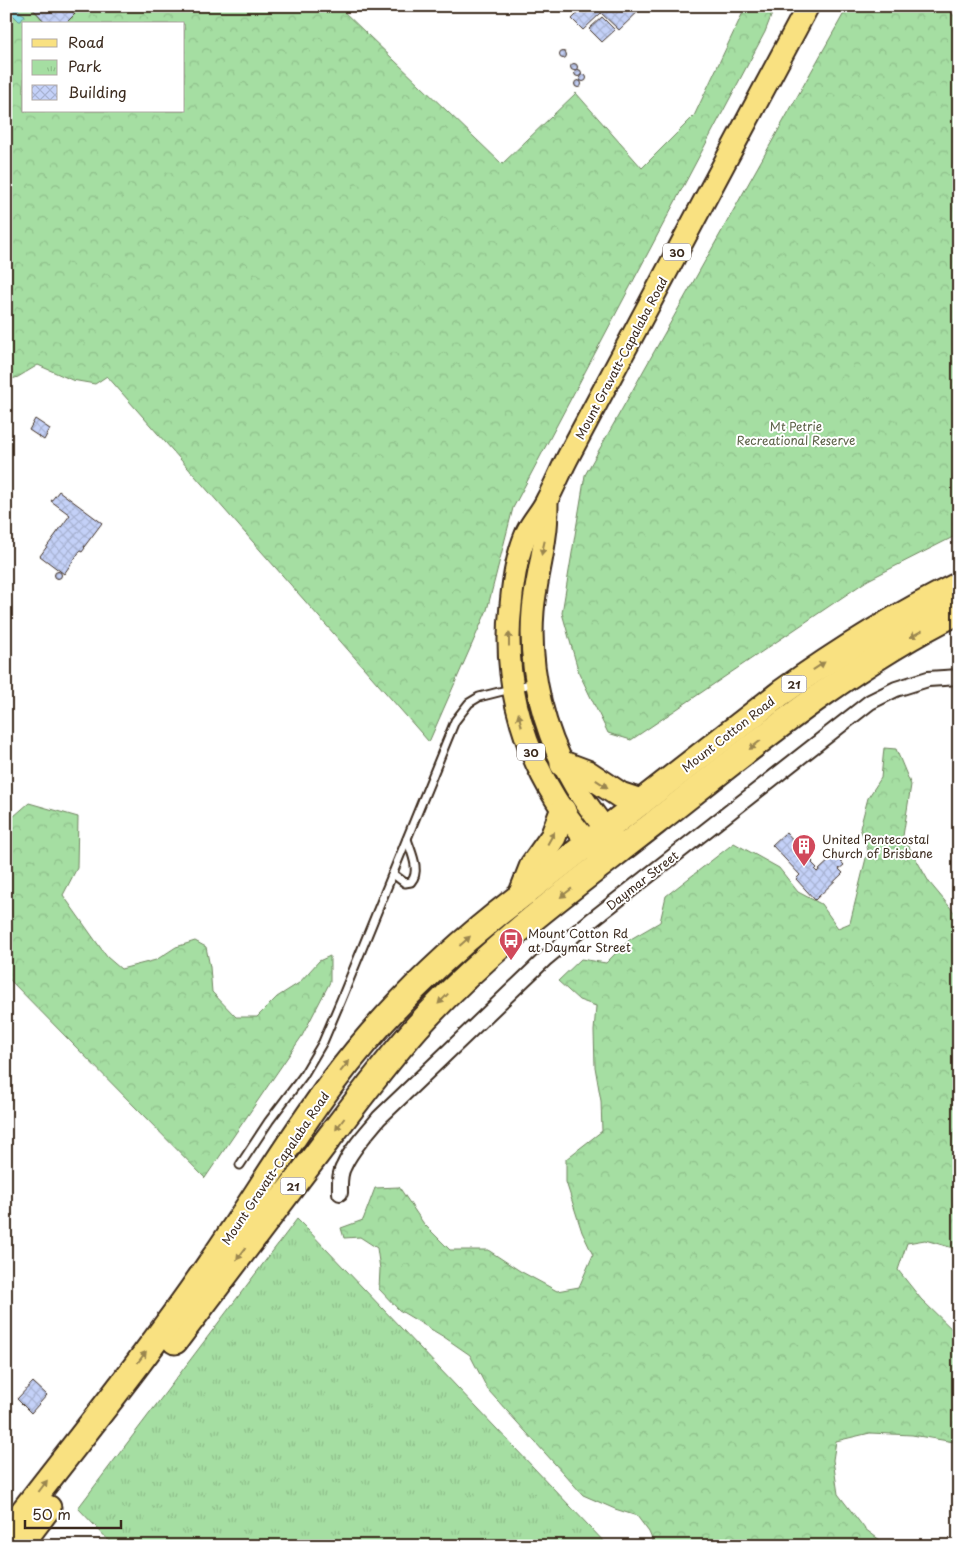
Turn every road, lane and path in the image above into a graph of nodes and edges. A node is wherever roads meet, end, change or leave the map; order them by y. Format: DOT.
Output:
graph roads {
  1 [pos="808,6"];
  2 [pos="548,499"];
  3 [pos="959,585"];
  4 [pos="959,611"];
  5 [pos="959,677"];
  6 [pos="536,683"];
  7 [pos="513,688"];
  8 [pos="564,764"];
  9 [pos="641,802"];
  10 [pos="563,811"];
  11 [pos="597,836"];
  12 [pos="407,839"];
  13 [pos="612,856"];
  14 [pos="393,874"];
  15 [pos="522,895"];
  16 [pos="240,1165"];
  17 [pos="340,1193"];
  18 [pos="6,1534"];
  19 [pos="19,1546"];
  1 -- 2 [label="main road, Mount Gravatt-Capalaba Road / 30"];
  2 -- 6 [label="main road, Mount Gravatt-Capalaba Road / 30, one-way"];
  7 -- 2 [label="main road, Mount Gravatt-Capalaba Road / 30, one-way"];
  9 -- 3 [label="highway, Mount Cotton Road / 21, one-way"];
  4 -- 13 [label="highway, Mount Cotton Road / 21, one-way"];
  5 -- 17 [label="street, Daymar Street"];
  6 -- 7 [label="lane"];
  6 -- 8 [label="main road, Mount Gravatt-Capalaba Road / 30"];
  10 -- 7 [label="main road, Mount Gravatt-Capalaba Road / 30, one-way"];
  7 -- 12 [label="lane"];
  8 -- 9 [label="highway, one-way"];
  8 -- 11 [label="main road, Mount Gravatt-Capalaba Road / 30"];
  9 -- 11 [label="highway, Mount Cotton Road / 21"];
  10 -- 11 [label="main road, Mount Gravatt-Capalaba Road / 30"];
  15 -- 10 [label="highway, one-way"];
  11 -- 13 [label="main road, Mount Gravatt-Capalaba Road"];
  11 -- 15 [label="highway, Mount Gravatt-Capalaba Road / 21"];
  12 -- 14 [label="lane"];
  12 -- 14 [label="lane"];
  13 -- 19 [label="highway, Mount Gravatt-Capalaba Road / 21, one-way"];
  14 -- 16 [label="lane"];
  18 -- 15 [label="highway, Mount Gravatt-Capalaba Road / 21, one-way"];
}
